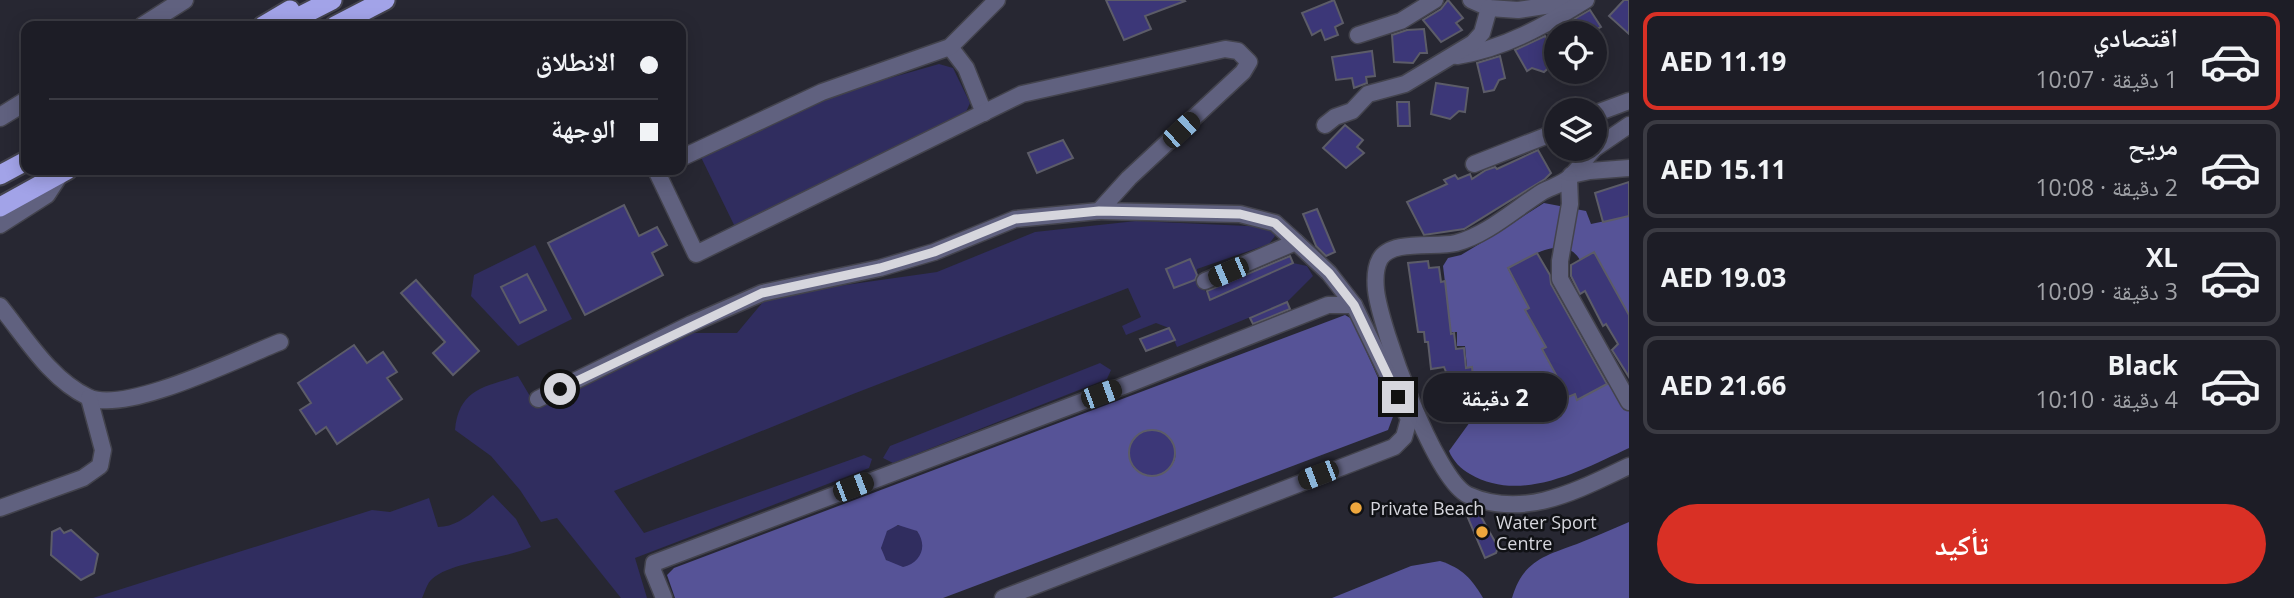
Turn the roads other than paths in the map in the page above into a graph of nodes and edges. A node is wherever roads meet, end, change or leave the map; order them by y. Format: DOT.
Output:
graph roads {
  1 [pos="184,0"];
  2 [pos="306,0"];
  3 [pos="332,0"];
  4 [pos="385,0"];
  5 [pos="997,0"];
  6 [pos="1435,0"];
  7 [pos="1580,0"];
  8 [pos="1586,0"];
  9 [pos="1481,4"];
  10 [pos="151,21"];
  11 [pos="271,21"];
  12 [pos="291,21"];
  13 [pos="345,21"];
  14 [pos="1359,36"];
  15 [pos="950,47"];
  16 [pos="1452,57"];
  17 [pos="1629,101"];
  18 [pos="21,104"];
  19 [pos="1607,109"];
  20 [pos="984,113"];
  21 [pos="0,117"];
  22 [pos="1325,125"];
  23 [pos="1629,125"];
  24 [pos="1544,137"];
  25 [pos="1607,140"];
  26 [pos="686,156"];
  27 [pos="1584,161"];
  28 [pos="21,164"];
  29 [pos="1474,164"];
  30 [pos="1629,169"];
  31 [pos="0,175"];
  32 [pos="57,175"];
  33 [pos="61,175"];
  34 [pos="658,175"];
  35 [pos="1570,177"];
  36 [pos="0,207"];
  37 [pos="1099,211"];
  38 [pos="0,225"];
  39 [pos="1296,242"];
  40 [pos="1205,281"];
  41 [pos="1354,305"];
  42 [pos="0,306"];
  43 [pos="280,342"];
  44 [pos="1625,396"];
  45 [pos="89,398"];
  46 [pos="538,400"];
  47 [pos="1629,466"];
  48 [pos="0,508"];
  49 [pos="664,598"];
  50 [pos="1003,598"];
  1 -- 10 [label="street"];
  2 -- 11 [label="highway"];
  3 -- 12 [label="highway"];
  4 -- 13 [label="highway"];
  5 -- 15 [label="street"];
  6 -- 14 [label="street"];
  7 -- 9 [label="street"];
  8 -- 16 [label="street"];
  9 -- 16 [label="street"];
  15 -- 20 [label="street"];
  15 -- 26 [label="street"];
  16 -- 22 [label="street"];
  17 -- 19 [label="street"];
  18 -- 21 [label="street"];
  20 -- 34 [label="street"];
  20 -- 37 [label="street"];
  23 -- 25 [label="street"];
  24 -- 29 [label="street"];
  27 -- 35 [label="street"];
  28 -- 31 [label="highway"];
  30 -- 35 [label="street"];
  32 -- 36 [label="highway"];
  33 -- 38 [label="street"];
  35 -- 44 [label="street"];
  35 -- 47 [label="street"];
  37 -- 39 [label="street"];
  37 -- 46 [label="street"];
  39 -- 40 [label="street"];
  39 -- 41 [label="street"];
  41 -- 49 [label="street"];
  41 -- 50 [label="street"];
  42 -- 45 [label="street"];
  43 -- 45 [label="street"];
  45 -- 48 [label="street"];
}
